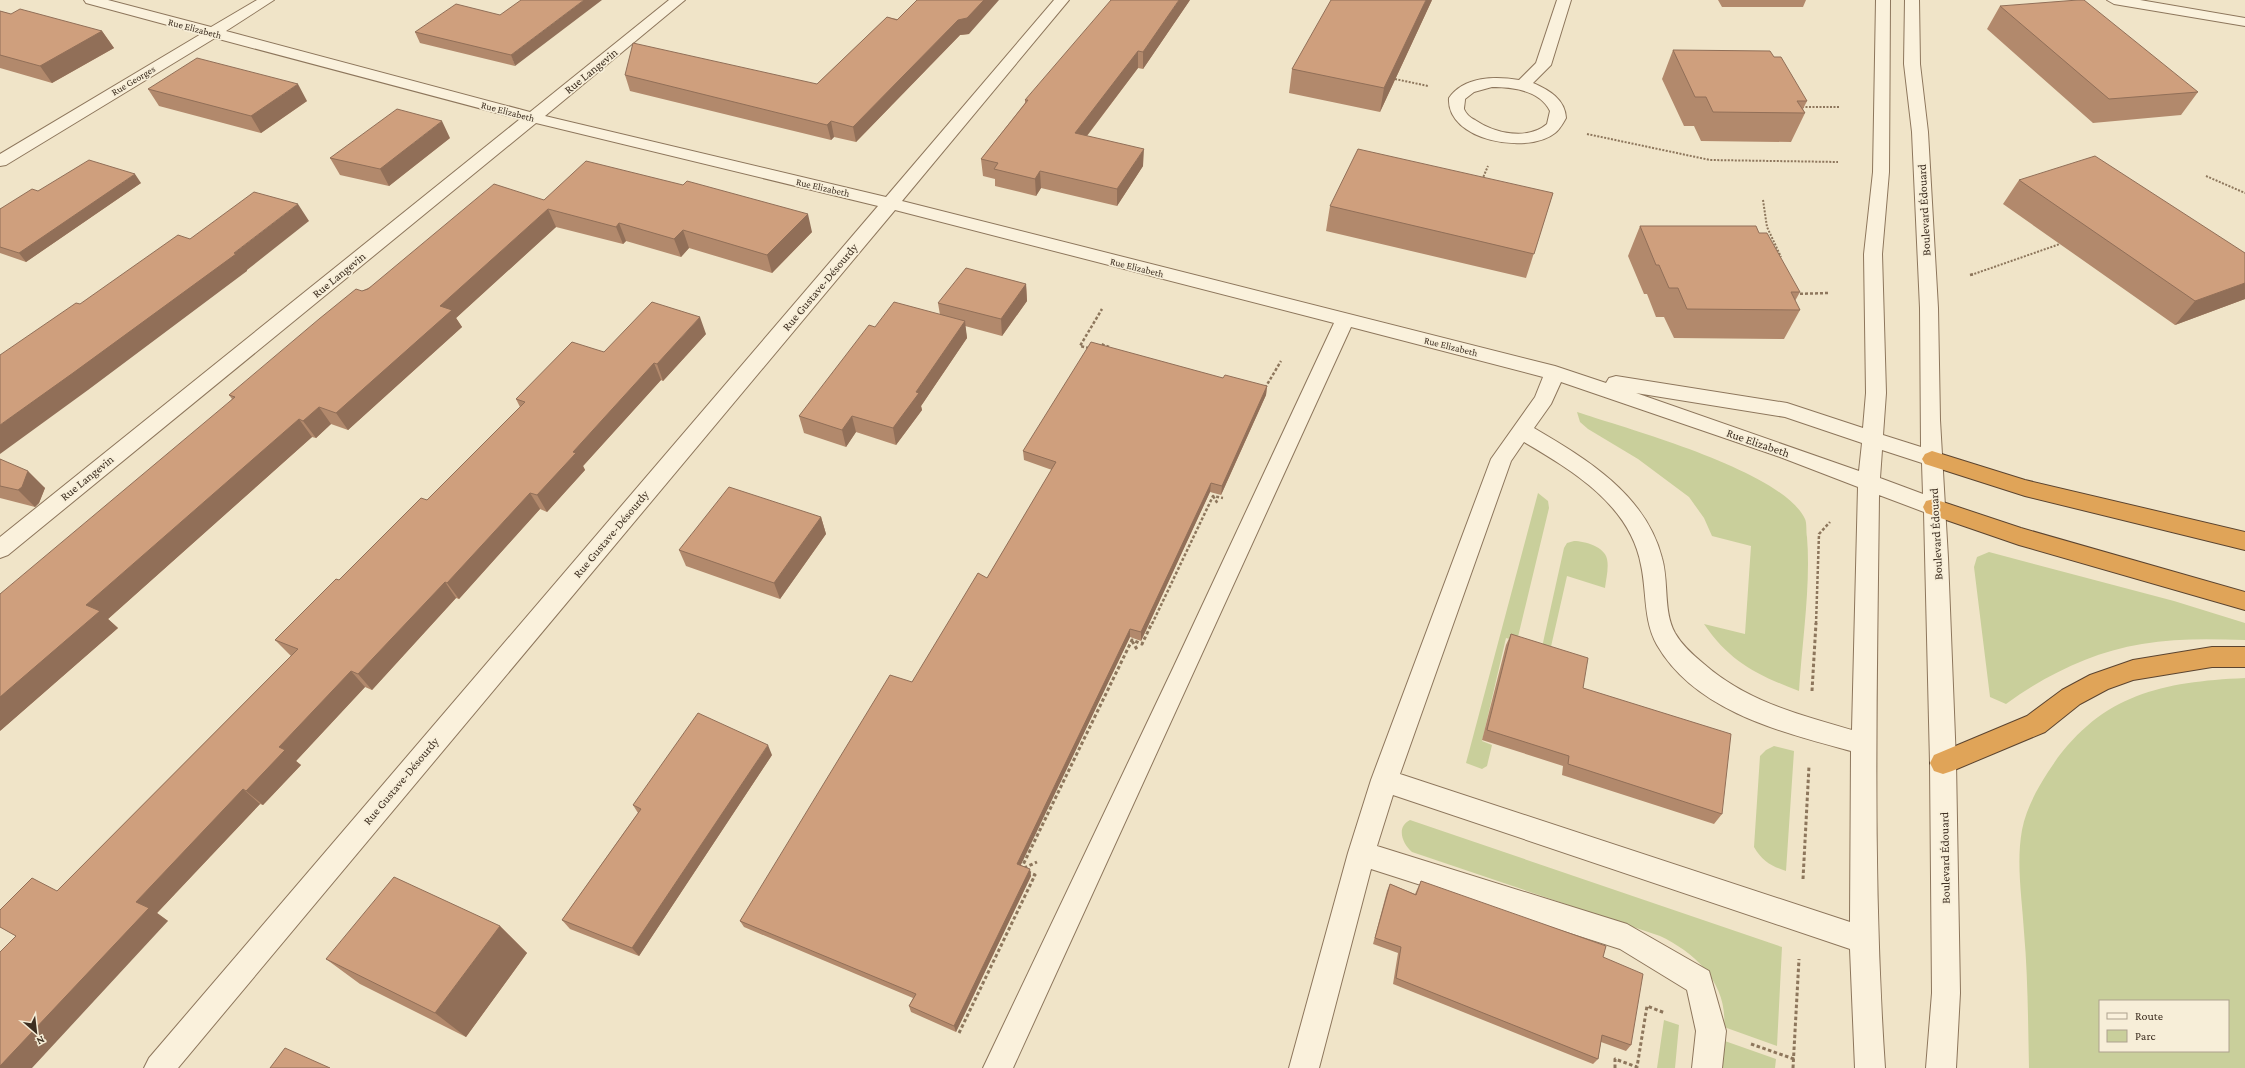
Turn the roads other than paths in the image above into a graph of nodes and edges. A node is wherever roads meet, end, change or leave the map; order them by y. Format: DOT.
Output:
graph roads {
  1 [pos="91,0"];
  2 [pos="267,0"];
  3 [pos="678,0"];
  4 [pos="1062,0"];
  5 [pos="1564,0"];
  6 [pos="1883,0"];
  7 [pos="1912,0"];
  8 [pos="2114,0"];
  9 [pos="2245,22"];
  10 [pos="211,33"];
  11 [pos="1523,85"];
  12 [pos="534,118"];
  13 [pos="0,161"];
  14 [pos="891,204"];
  15 [pos="1345,319"];
  16 [pos="1555,373"];
  17 [pos="1521,430"];
  18 [pos="1872,439"];
  19 [pos="1932,459"];
  20 [pos="1869,482"];
  21 [pos="1934,507"];
  22 [pos="2245,541"];
  23 [pos="0,549"];
  24 [pos="2245,601"];
  25 [pos="2245,657"];
  26 [pos="1864,744"];
  27 [pos="1943,763"];
  28 [pos="1384,780"];
  29 [pos="1361,853"];
  30 [pos="1864,940"];
  31 [pos="159,1068"];
  32 [pos="998,1068"];
  33 [pos="1304,1068"];
  34 [pos="1707,1068"];
  35 [pos="1870,1068"];
  36 [pos="1941,1068"];
  1 -- 10 [label="street, Rue Elizabeth"];
  2 -- 10 [label="street, Rue Georges"];
  3 -- 12 [label="street, Rue Langevin"];
  4 -- 14 [label="street, Rue Gustave-Désourdy"];
  5 -- 11 [label="street"];
  6 -- 18 [label="street"];
  7 -- 19 [label="street, Boulevard Édouard"];
  8 -- 9 [label="street"];
  10 -- 12 [label="street, Rue Elizabeth"];
  10 -- 13 [label="street, Rue Georges"];
  11 -- 11 [label="street"];
  12 -- 14 [label="street, Rue Elizabeth"];
  12 -- 23 [label="street, Rue Langevin"];
  14 -- 15 [label="street, Rue Elizabeth"];
  14 -- 31 [label="street, Rue Gustave-Désourdy"];
  15 -- 16 [label="street, Rue Elizabeth"];
  15 -- 32 [label="street"];
  16 -- 17 [label="street"];
  16 -- 18 [label="street, Rue Elizabeth"];
  16 -- 20 [label="street, Rue Elizabeth"];
  17 -- 26 [label="street"];
  17 -- 28 [label="street"];
  18 -- 19 [label="street, Rue Elizabeth"];
  18 -- 20 [label="street"];
  19 -- 21 [label="street, Boulevard Édouard"];
  19 -- 22 [label="highway"];
  20 -- 21 [label="street, Rue Elizabeth"];
  20 -- 26 [label="street"];
  21 -- 24 [label="highway"];
  21 -- 27 [label="street, Boulevard Édouard"];
  25 -- 27 [label="highway"];
  26 -- 30 [label="street"];
  27 -- 36 [label="street, Boulevard Édouard"];
  28 -- 29 [label="street"];
  28 -- 30 [label="street"];
  29 -- 33 [label="street"];
  29 -- 34 [label="street"];
  30 -- 35 [label="street"];
}
